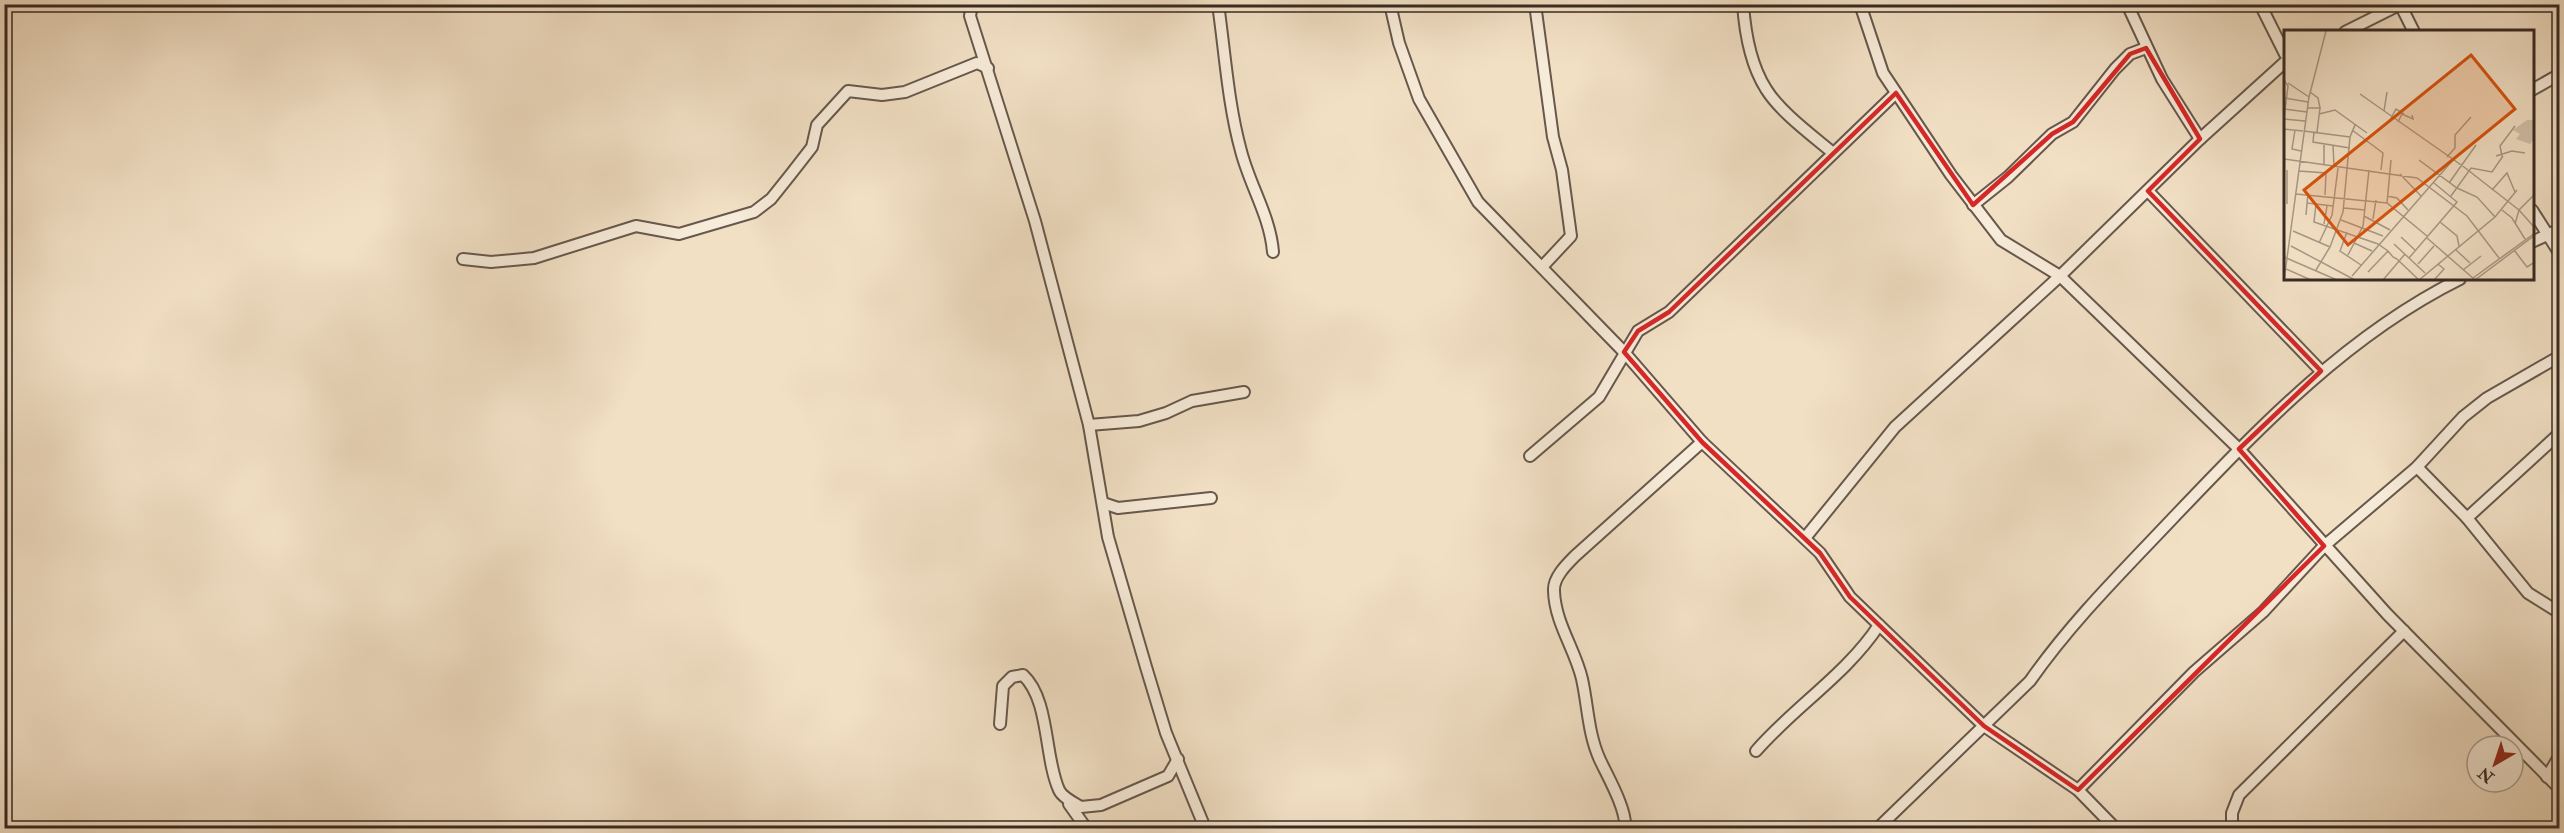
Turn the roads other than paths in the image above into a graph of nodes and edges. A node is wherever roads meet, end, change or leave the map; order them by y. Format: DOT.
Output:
graph roads {
  1 [pos="972,4"];
  2 [pos="1218,4"];
  3 [pos="1390,4"];
  4 [pos="1535,4"];
  5 [pos="1743,4"];
  6 [pos="1860,4"];
  7 [pos="2127,4"];
  8 [pos="2260,4"];
  9 [pos="2400,5"];
  10 [pos="2350,30"];
  11 [pos="2413,30"];
  12 [pos="2146,48"];
  13 [pos="2284,52"];
  14 [pos="2284,63"];
  15 [pos="988,68"];
  16 [pos="2559,74"];
  17 [pos="2534,89"];
  18 [pos="1896,93"];
  19 [pos="2200,140"];
  20 [pos="1833,153"];
  21 [pos="2148,191"];
  22 [pos="1973,205"];
  23 [pos="2534,213"];
  24 [pos="2559,229"];
  25 [pos="2549,234"];
  26 [pos="2534,242"];
  27 [pos="1273,252"];
  28 [pos="2559,254"];
  29 [pos="463,259"];
  30 [pos="1542,267"];
  31 [pos="2060,276"];
  32 [pos="2442,283"];
  33 [pos="1624,352"];
  34 [pos="2559,356"];
  35 [pos="2321,371"];
  36 [pos="1244,392"];
  37 [pos="1089,425"];
  38 [pos="2559,433"];
  39 [pos="1702,442"];
  40 [pos="2239,449"];
  41 [pos="1530,456"];
  42 [pos="2417,467"];
  43 [pos="1211,498"];
  44 [pos="1103,503"];
  45 [pos="2467,518"];
  46 [pos="1805,537"];
  47 [pos="2324,546"];
  48 [pos="2559,613"];
  49 [pos="1879,625"];
  50 [pos="2404,631"];
  51 [pos="1000,724"];
  52 [pos="1984,726"];
  53 [pos="1756,751"];
  54 [pos="2559,755"];
  55 [pos="1178,759"];
  56 [pos="2547,777"];
  57 [pos="2559,789"];
  58 [pos="2078,790"];
  59 [pos="1060,792"];
  60 [pos="2103,823"];
  61 [pos="1086,828"];
  62 [pos="1205,828"];
  63 [pos="1625,828"];
  64 [pos="1878,828"];
  65 [pos="2115,828"];
  66 [pos="2236,828"];
  1 -- 15 [label="street"];
  2 -- 27 [label="street"];
  3 -- 30 [label="street"];
  4 -- 30 [label="street"];
  5 -- 20 [label="street"];
  6 -- 18 [label="street"];
  7 -- 12 [label="street"];
  8 -- 13 [label="street"];
  9 -- 10 [label="street"];
  9 -- 11 [label="street"];
  12 -- 19 [label="street"];
  12 -- 22 [label="street"];
  14 -- 19 [label="street"];
  15 -- 29 [label="street"];
  15 -- 37 [label="street"];
  16 -- 17 [label="street"];
  18 -- 20 [label="street"];
  18 -- 22 [label="street"];
  19 -- 21 [label="street"];
  20 -- 33 [label="street"];
  21 -- 31 [label="street"];
  21 -- 35 [label="street"];
  22 -- 31 [label="street"];
  23 -- 25 [label="street"];
  24 -- 25 [label="street"];
  25 -- 26 [label="street"];
  25 -- 28 [label="street"];
  30 -- 33 [label="street"];
  31 -- 40 [label="street"];
  31 -- 46 [label="street"];
  32 -- 35 [label="street"];
  33 -- 39 [label="street"];
  33 -- 41 [label="street"];
  34 -- 42 [label="street"];
  35 -- 40 [label="street"];
  36 -- 37 [label="street"];
  37 -- 44 [label="street"];
  38 -- 45 [label="street"];
  39 -- 46 [label="street"];
  39 -- 63 [label="street"];
  40 -- 47 [label="street"];
  40 -- 52 [label="street"];
  42 -- 45 [label="street"];
  42 -- 47 [label="street"];
  43 -- 44 [label="street"];
  44 -- 55 [label="street"];
  45 -- 48 [label="street"];
  46 -- 49 [label="street"];
  47 -- 50 [label="street"];
  47 -- 58 [label="street"];
  49 -- 52 [label="street"];
  49 -- 53 [label="street"];
  50 -- 56 [label="street"];
  50 -- 66 [label="street"];
  51 -- 59 [label="street"];
  52 -- 58 [label="street"];
  52 -- 64 [label="street"];
  54 -- 56 [label="street"];
  55 -- 59 [label="street"];
  55 -- 62 [label="street"];
  56 -- 57 [label="street"];
  58 -- 60 [label="street"];
  59 -- 61 [label="street"];
  60 -- 65 [label="street"];
}
